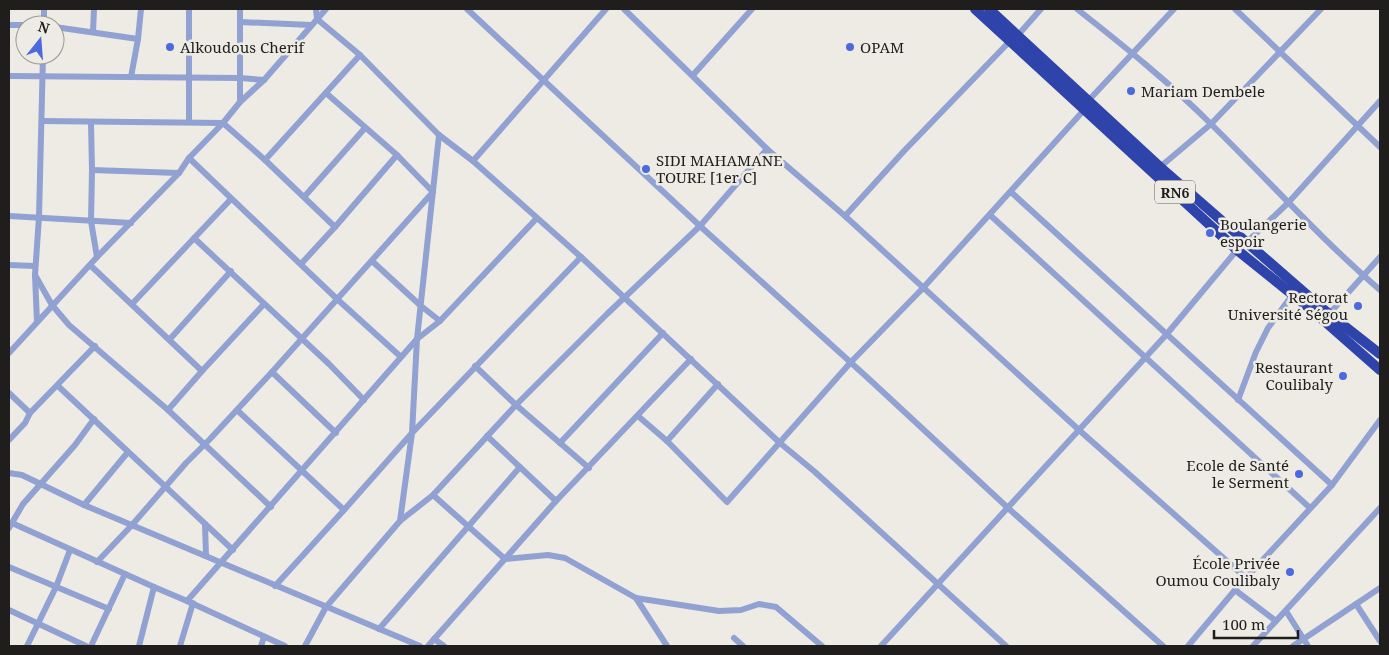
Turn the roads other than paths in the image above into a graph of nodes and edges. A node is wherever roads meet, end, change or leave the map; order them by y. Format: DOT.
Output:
graph roads {
  1 [pos="94,9"];
  2 [pos="141,9"];
  3 [pos="189,9"];
  4 [pos="240,9"];
  5 [pos="316,9"];
  6 [pos="326,9"];
  7 [pos="467,9"];
  8 [pos="606,9"];
  9 [pos="624,9"];
  10 [pos="752,9"];
  11 [pos="975,9"];
  12 [pos="989,9"];
  13 [pos="1040,9"];
  14 [pos="1078,9"];
  15 [pos="1174,9"];
  16 [pos="1235,9"];
  17 [pos="1321,9"];
  18 [pos="317,19"];
  19 [pos="240,22"];
  20 [pos="311,25"];
  21 [pos="65,28"];
  22 [pos="93,32"];
  23 [pos="1014,38"];
  24 [pos="138,39"];
  25 [pos="1280,51"];
  26 [pos="1132,53"];
  27 [pos="360,55"];
  28 [pos="43,65"];
  29 [pos="694,75"];
  30 [pos="9,76"];
  31 [pos="42,77"];
  32 [pos="131,77"];
  33 [pos="190,78"];
  34 [pos="240,78"];
  35 [pos="264,80"];
  36 [pos="544,80"];
  37 [pos="326,93"];
  38 [pos="1380,101"];
  39 [pos="240,102"];
  40 [pos="1086,105"];
  41 [pos="42,121"];
  42 [pos="189,122"];
  43 [pos="91,123"];
  44 [pos="223,123"];
  45 [pos="1211,124"];
  46 [pos="1358,124"];
  47 [pos="366,128"];
  48 [pos="439,135"];
  49 [pos="1380,147"];
  50 [pos="768,149"];
  51 [pos="397,155"];
  52 [pos="188,158"];
  53 [pos="265,160"];
  54 [pos="473,161"];
  55 [pos="1160,167"];
  56 [pos="92,170"];
  57 [pos="179,173"];
  58 [pos="433,192"];
  59 [pos="1011,192"];
  60 [pos="304,197"];
  61 [pos="231,199"];
  62 [pos="1288,203"];
  63 [pos="990,215"];
  64 [pos="9,216"];
  65 [pos="39,216"];
  66 [pos="845,216"];
  67 [pos="536,219"];
  68 [pos="91,221"];
  69 [pos="131,223"];
  70 [pos="700,226"];
  71 [pos="335,227"];
  72 [pos="194,238"];
  73 [pos="1247,242"];
  74 [pos="1237,250"];
  75 [pos="97,257"];
  76 [pos="581,257"];
  77 [pos="1380,257"];
  78 [pos="372,261"];
  79 [pos="301,264"];
  80 [pos="90,265"];
  81 [pos="9,266"];
  82 [pos="35,266"];
  83 [pos="231,272"];
  84 [pos="35,276"];
  85 [pos="1364,276"];
  86 [pos="923,288"];
  87 [pos="1380,290"];
  88 [pos="1293,294"];
  89 [pos="625,297"];
  90 [pos="337,299"];
  91 [pos="132,304"];
  92 [pos="264,304"];
  93 [pos="52,305"];
  94 [pos="421,306"];
  95 [pos="1329,314"];
  96 [pos="440,321"];
  97 [pos="37,322"];
  98 [pos="663,333"];
  99 [pos="1166,335"];
  100 [pos="170,339"];
  101 [pos="302,339"];
  102 [pos="417,339"];
  103 [pos="95,346"];
  104 [pos="9,353"];
  105 [pos="1380,354"];
  106 [pos="401,357"];
  107 [pos="1145,358"];
  108 [pos="691,359"];
  109 [pos="851,362"];
  110 [pos="475,366"];
  111 [pos="202,370"];
  112 [pos="1380,370"];
  113 [pos="272,372"];
  114 [pos="718,384"];
  115 [pos="58,386"];
  116 [pos="9,393"];
  117 [pos="364,400"];
  118 [pos="1238,400"];
  119 [pos="516,405"];
  120 [pos="168,410"];
  121 [pos="237,410"];
  122 [pos="30,413"];
  123 [pos="638,416"];
  124 [pos="94,419"];
  125 [pos="1380,420"];
  126 [pos="1079,430"];
  127 [pos="336,433"];
  128 [pos="412,433"];
  129 [pos="487,436"];
  130 [pos="9,440"];
  131 [pos="667,441"];
  132 [pos="780,442"];
  133 [pos="560,443"];
  134 [pos="204,444"];
  135 [pos="128,452"];
  136 [pos="520,467"];
  137 [pos="589,468"];
  138 [pos="302,470"];
  139 [pos="9,473"];
  140 [pos="41,484"];
  141 [pos="1332,485"];
  142 [pos="166,487"];
  143 [pos="433,495"];
  144 [pos="556,501"];
  145 [pos="84,505"];
  146 [pos="271,507"];
  147 [pos="1008,508"];
  148 [pos="1310,508"];
  149 [pos="1380,508"];
  150 [pos="344,510"];
  151 [pos="400,521"];
  152 [pos="205,524"];
  153 [pos="132,525"];
  154 [pos="10,526"];
  155 [pos="469,527"];
  156 [pos="70,550"];
  157 [pos="233,550"];
  158 [pos="206,556"];
  159 [pos="505,559"];
  160 [pos="97,562"];
  161 [pos="221,563"];
  162 [pos="9,567"];
  163 [pos="125,574"];
  164 [pos="1246,578"];
  165 [pos="937,585"];
  166 [pos="275,586"];
  167 [pos="56,587"];
  168 [pos="154,587"];
  169 [pos="1380,588"];
  170 [pos="1235,590"];
  171 [pos="636,598"];
  172 [pos="190,602"];
  173 [pos="1356,604"];
  174 [pos="326,607"];
  175 [pos="109,609"];
  176 [pos="9,610"];
  177 [pos="1286,611"];
  178 [pos="1276,621"];
  179 [pos="38,624"];
  180 [pos="379,629"];
  181 [pos="264,637"];
  182 [pos="734,638"];
  183 [pos="434,639"];
  184 [pos="1304,639"];
  185 [pos="1380,641"];
  186 [pos="28,646"];
  187 [pos="86,646"];
  188 [pos="91,646"];
  189 [pos="139,646"];
  190 [pos="180,646"];
  191 [pos="261,646"];
  192 [pos="284,646"];
  193 [pos="305,646"];
  194 [pos="420,646"];
  195 [pos="428,646"];
  196 [pos="444,646"];
  197 [pos="666,646"];
  198 [pos="743,646"];
  199 [pos="822,646"];
  200 [pos="881,646"];
  201 [pos="1006,646"];
  202 [pos="1163,646"];
  203 [pos="1188,646"];
  204 [pos="1253,646"];
  205 [pos="1293,646"];
  206 [pos="1308,646"];
  1 -- 22 [label="street"];
  2 -- 24 [label="street"];
  3 -- 33 [label="street"];
  4 -- 19 [label="street"];
  5 -- 18 [label="street"];
  6 -- 18 [label="street"];
  7 -- 36 [label="street"];
  8 -- 36 [label="street"];
  9 -- 29 [label="street"];
  10 -- 29 [label="street"];
  11 -- 23 [label="highway, RN6"];
  12 -- 23 [label="highway, RN6"];
  13 -- 23 [label="street"];
  14 -- 26 [label="street"];
  15 -- 26 [label="street"];
  16 -- 25 [label="street"];
  17 -- 25 [label="street"];
  18 -- 20 [label="street"];
  18 -- 27 [label="street"];
  19 -- 20 [label="street"];
  19 -- 34 [label="street"];
  20 -- 35 [label="street"];
  21 -- 22 [label="street"];
  22 -- 24 [label="street"];
  23 -- 40 [label="highway, RN6"];
  23 -- 66 [label="street"];
  24 -- 32 [label="street"];
  25 -- 45 [label="street"];
  25 -- 46 [label="street"];
  26 -- 40 [label="street"];
  26 -- 45 [label="street"];
  27 -- 37 [label="street"];
  27 -- 48 [label="street"];
  28 -- 31 [label="street"];
  29 -- 50 [label="street"];
  30 -- 31 [label="street"];
  31 -- 32 [label="street"];
  31 -- 41 [label="street"];
  32 -- 33 [label="street"];
  33 -- 34 [label="street"];
  33 -- 42 [label="street"];
  34 -- 35 [label="street"];
  34 -- 39 [label="street"];
  35 -- 39 [label="street"];
  36 -- 54 [label="street"];
  36 -- 70 [label="street"];
  37 -- 47 [label="street"];
  37 -- 53 [label="street"];
  38 -- 46 [label="street"];
  39 -- 44 [label="street"];
  40 -- 55 [label="highway, RN6"];
  40 -- 59 [label="street"];
  40 -- 74 [label="highway, RN6"];
  41 -- 43 [label="street"];
  41 -- 65 [label="street"];
  42 -- 43 [label="street"];
  42 -- 44 [label="street"];
  43 -- 56 [label="street"];
  44 -- 52 [label="street"];
  44 -- 53 [label="street"];
  45 -- 55 [label="street"];
  45 -- 62 [label="street"];
  46 -- 49 [label="street"];
  46 -- 62 [label="street"];
  47 -- 51 [label="street"];
  47 -- 60 [label="street"];
  48 -- 54 [label="street"];
  48 -- 58 [label="street"];
  50 -- 66 [label="street"];
  50 -- 70 [label="street"];
  51 -- 58 [label="street"];
  51 -- 71 [label="street"];
  52 -- 57 [label="street"];
  52 -- 61 [label="street"];
  53 -- 60 [label="street"];
  54 -- 67 [label="street"];
  55 -- 73 [label="highway, RN6"];
  56 -- 57 [label="street"];
  56 -- 68 [label="street"];
  57 -- 69 [label="street"];
  58 -- 78 [label="street"];
  58 -- 94 [label="street"];
  59 -- 63 [label="street"];
  59 -- 99 [label="street"];
  60 -- 71 [label="street"];
  61 -- 72 [label="street"];
  61 -- 79 [label="street"];
  62 -- 73 [label="street"];
  62 -- 85 [label="street"];
  63 -- 86 [label="street"];
  63 -- 107 [label="street"];
  64 -- 65 [label="street"];
  65 -- 68 [label="street"];
  65 -- 82 [label="street"];
  66 -- 86 [label="street"];
  67 -- 76 [label="street"];
  67 -- 96 [label="street"];
  68 -- 69 [label="street"];
  68 -- 75 [label="street"];
  69 -- 75 [label="street"];
  70 -- 89 [label="street"];
  70 -- 109 [label="street"];
  71 -- 79 [label="street"];
  72 -- 83 [label="street"];
  72 -- 91 [label="street"];
  73 -- 95 [label="highway, RN6"];
  74 -- 88 [label="highway, RN6"];
  74 -- 99 [label="street"];
  75 -- 80 [label="street"];
  76 -- 89 [label="street"];
  76 -- 110 [label="street"];
  77 -- 85 [label="street"];
  78 -- 90 [label="street"];
  78 -- 94 [label="street"];
  79 -- 90 [label="street"];
  80 -- 91 [label="street"];
  80 -- 93 [label="street"];
  81 -- 82 [label="street"];
  82 -- 84 [label="street"];
  83 -- 92 [label="street"];
  83 -- 100 [label="street"];
  84 -- 93 [label="street"];
  84 -- 97 [label="street"];
  85 -- 87 [label="street"];
  85 -- 95 [label="street"];
  86 -- 109 [label="street"];
  86 -- 126 [label="street"];
  88 -- 112 [label="highway, RN6"];
  88 -- 118 [label="street"];
  89 -- 98 [label="street"];
  89 -- 119 [label="street"];
  90 -- 101 [label="street"];
  90 -- 106 [label="street"];
  91 -- 100 [label="street"];
  92 -- 101 [label="street"];
  92 -- 111 [label="street"];
  93 -- 97 [label="street"];
  93 -- 103 [label="street"];
  94 -- 96 [label="street"];
  94 -- 102 [label="street"];
  95 -- 105 [label="highway, RN6"];
  96 -- 102 [label="street"];
  97 -- 104 [label="street"];
  98 -- 108 [label="street"];
  98 -- 133 [label="street"];
  99 -- 107 [label="street"];
  99 -- 118 [label="street"];
  100 -- 111 [label="street"];
  101 -- 113 [label="street"];
  101 -- 117 [label="street"];
  102 -- 106 [label="street"];
  102 -- 128 [label="street"];
  103 -- 115 [label="street"];
  103 -- 120 [label="street"];
  106 -- 117 [label="street"];
  107 -- 126 [label="street"];
  107 -- 148 [label="street"];
  108 -- 114 [label="street"];
  108 -- 123 [label="street"];
  109 -- 132 [label="street"];
  109 -- 147 [label="street"];
  110 -- 119 [label="street"];
  110 -- 128 [label="street"];
  111 -- 120 [label="street"];
  113 -- 121 [label="street"];
  113 -- 127 [label="street"];
  114 -- 131 [label="street"];
  114 -- 132 [label="street"];
  115 -- 122 [label="street"];
  115 -- 124 [label="street"];
  116 -- 122 [label="street"];
  117 -- 127 [label="street"];
  118 -- 141 [label="street"];
  119 -- 129 [label="street"];
  119 -- 133 [label="street"];
  120 -- 134 [label="street"];
  121 -- 134 [label="street"];
  121 -- 138 [label="street"];
  122 -- 130 [label="street"];
  123 -- 131 [label="street"];
  123 -- 137 [label="street"];
  124 -- 135 [label="street"];
  124 -- 140 [label="street"];
  125 -- 141 [label="street"];
  126 -- 147 [label="street"];
  126 -- 164 [label="street"];
  127 -- 138 [label="street"];
  128 -- 150 [label="street"];
  128 -- 151 [label="street"];
  129 -- 136 [label="street"];
  129 -- 143 [label="street"];
  131 -- 132 [label="street"];
  132 -- 165 [label="street"];
  133 -- 137 [label="street"];
  134 -- 142 [label="street"];
  134 -- 146 [label="street"];
  135 -- 142 [label="street"];
  135 -- 145 [label="street"];
  136 -- 144 [label="street"];
  136 -- 155 [label="street"];
  137 -- 144 [label="street"];
  138 -- 146 [label="street"];
  138 -- 150 [label="street"];
  139 -- 140 [label="street"];
  140 -- 145 [label="street"];
  140 -- 154 [label="street"];
  141 -- 148 [label="street"];
  142 -- 152 [label="street"];
  142 -- 153 [label="street"];
  143 -- 151 [label="street"];
  143 -- 155 [label="street"];
  144 -- 159 [label="street"];
  145 -- 153 [label="street"];
  146 -- 157 [label="street"];
  147 -- 165 [label="street"];
  147 -- 202 [label="street"];
  148 -- 164 [label="street"];
  149 -- 177 [label="street"];
  150 -- 166 [label="street"];
  151 -- 174 [label="street"];
  152 -- 157 [label="street"];
  152 -- 158 [label="street"];
  153 -- 158 [label="street"];
  153 -- 160 [label="street"];
  154 -- 156 [label="street"];
  155 -- 159 [label="street"];
  155 -- 180 [label="street"];
  156 -- 160 [label="street"];
  156 -- 167 [label="street"];
  157 -- 161 [label="street"];
  158 -- 161 [label="street"];
  159 -- 171 [label="street"];
  159 -- 183 [label="street"];
  160 -- 163 [label="street"];
  161 -- 166 [label="street"];
  161 -- 172 [label="street"];
  162 -- 167 [label="street"];
  163 -- 168 [label="street"];
  163 -- 175 [label="street"];
  164 -- 170 [label="street"];
  165 -- 200 [label="street"];
  165 -- 201 [label="street"];
  166 -- 174 [label="street"];
  167 -- 175 [label="street"];
  167 -- 179 [label="street"];
  168 -- 172 [label="street"];
  168 -- 189 [label="street"];
  169 -- 173 [label="street"];
  170 -- 178 [label="street"];
  170 -- 203 [label="street"];
  171 -- 197 [label="street"];
  171 -- 199 [label="street"];
  172 -- 181 [label="street"];
  172 -- 190 [label="street"];
  173 -- 184 [label="street"];
  173 -- 185 [label="street"];
  174 -- 180 [label="street"];
  174 -- 193 [label="street"];
  175 -- 188 [label="street"];
  176 -- 179 [label="street"];
  177 -- 178 [label="street"];
  177 -- 184 [label="street"];
  178 -- 204 [label="street"];
  179 -- 186 [label="street"];
  179 -- 187 [label="street"];
  180 -- 194 [label="street"];
  181 -- 191 [label="street"];
  181 -- 192 [label="street"];
  182 -- 198 [label="street"];
  183 -- 195 [label="street"];
  183 -- 196 [label="street"];
  184 -- 205 [label="street"];
  184 -- 206 [label="street"];
}
